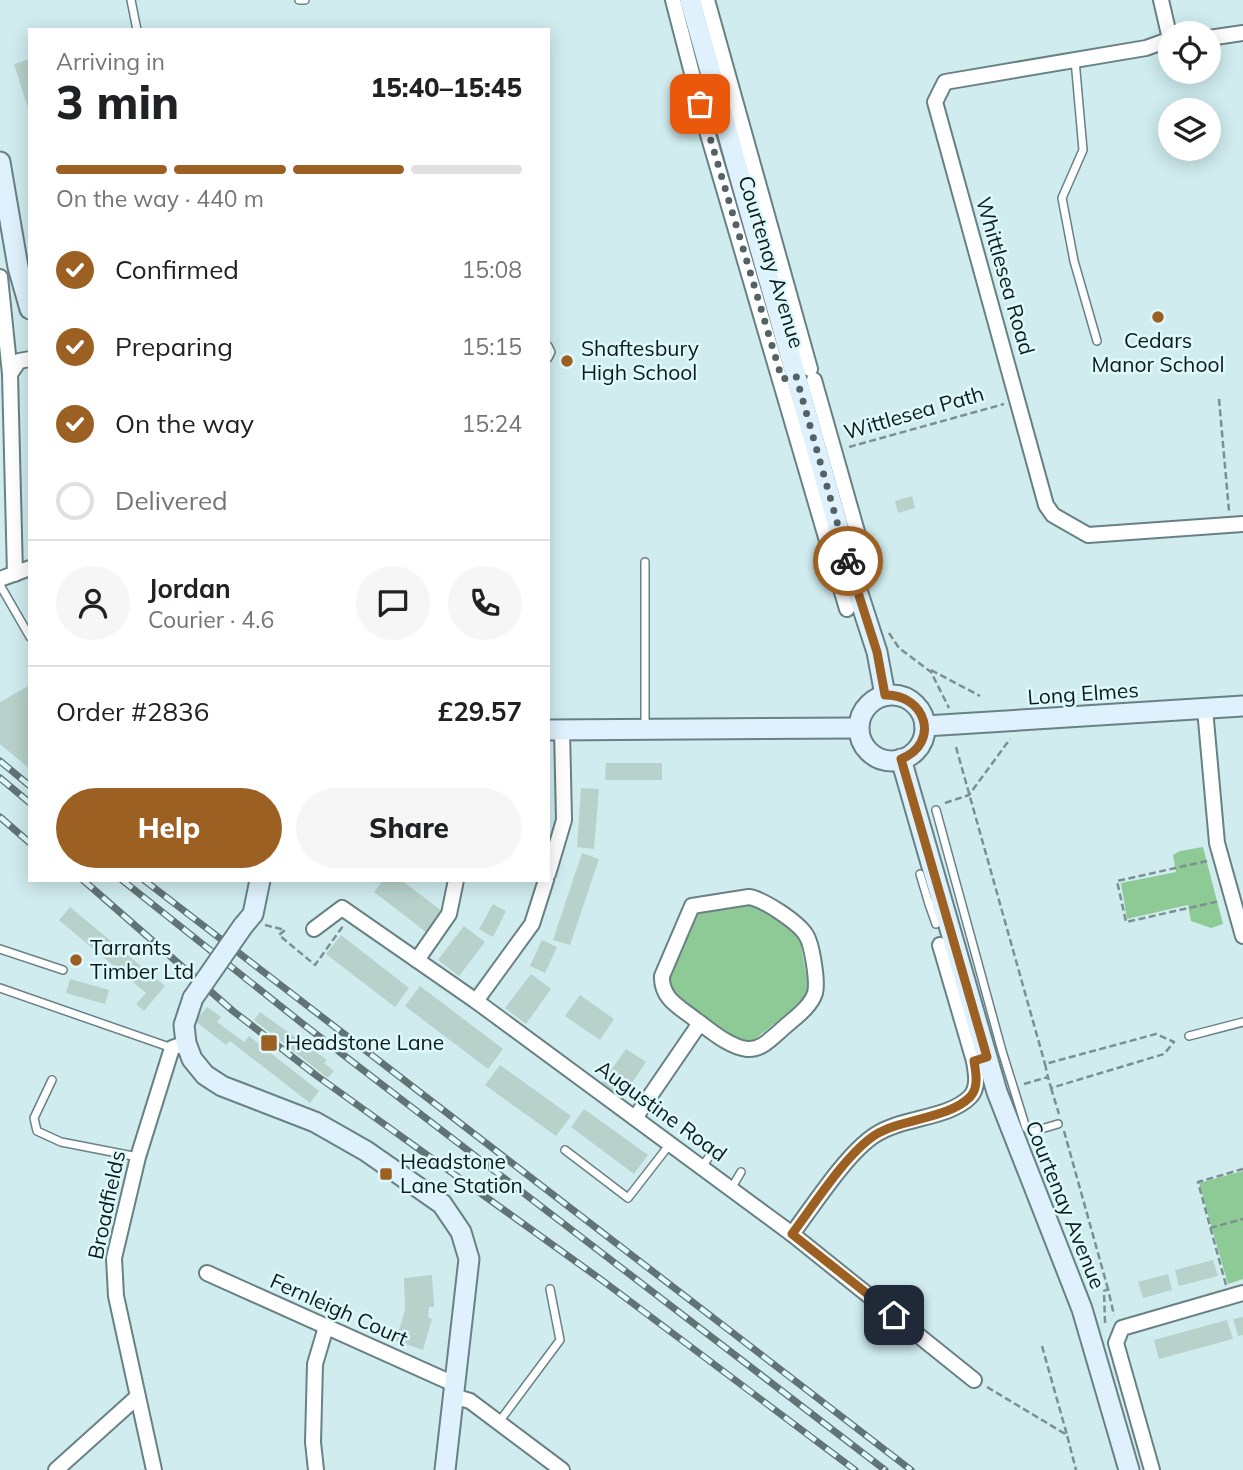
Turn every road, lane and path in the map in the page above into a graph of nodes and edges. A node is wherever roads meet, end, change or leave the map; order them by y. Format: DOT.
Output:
graph roads {
  1 [pos="131,0"];
  2 [pos="299,0"];
  3 [pos="304,0"];
  4 [pos="673,0"];
  5 [pos="690,0"];
  6 [pos="707,0"];
  7 [pos="1161,0"];
  8 [pos="1166,21"];
  9 [pos="137,28"];
  10 [pos="1243,33"];
  11 [pos="1221,36"];
  12 [pos="1158,44"];
  13 [pos="1074,59"];
  14 [pos="715,128"];
  15 [pos="0,162"];
  16 [pos="9,269"];
  17 [pos="0,277"];
  18 [pos="28,305"];
  19 [pos="1097,341"];
  20 [pos="797,350"];
  21 [pos="28,360"];
  22 [pos="10,374"];
  23 [pos="800,376"];
  24 [pos="1219,399"];
  25 [pos="1018,400"];
  26 [pos="813,405"];
  27 [pos="835,452"];
  28 [pos="1236,525"];
  29 [pos="645,562"];
  30 [pos="28,569"];
  31 [pos="15,574"];
  32 [pos="845,575"];
  33 [pos="0,579"];
  34 [pos="0,585"];
  35 [pos="847,609"];
  36 [pos="886,625"];
  37 [pos="28,634"];
  38 [pos="928,668"];
  39 [pos="885,695"];
  40 [pos="980,696"];
  41 [pos="943,699"];
  42 [pos="1243,706"];
  43 [pos="1205,709"];
  44 [pos="1013,721"];
  45 [pos="925,726"];
  46 [pos="859,728"];
  47 [pos="555,730"];
  48 [pos="645,730"];
  49 [pos="956,747"];
  50 [pos="901,759"];
  51 [pos="970,795"];
  52 [pos="937,807"];
  53 [pos="1221,858"];
  54 [pos="550,868"];
  55 [pos="934,868"];
  56 [pos="260,882"];
  57 [pos="456,882"];
  58 [pos="545,882"];
  59 [pos="1232,898"];
  60 [pos="935,902"];
  61 [pos="936,924"];
  62 [pos="251,925"];
  63 [pos="280,929"];
  64 [pos="314,929"];
  65 [pos="1243,936"];
  66 [pos="940,946"];
  67 [pos="0,949"];
  68 [pos="951,959"];
  69 [pos="417,960"];
  70 [pos="63,970"];
  71 [pos="0,988"];
  72 [pos="476,1001"];
  73 [pos="1243,1022"];
  74 [pos="700,1023"];
  75 [pos="1189,1036"];
  76 [pos="179,1045"];
  77 [pos="987,1056"];
  78 [pos="1045,1064"];
  79 [pos="1048,1077"];
  80 [pos="52,1080"];
  81 [pos="1013,1088"];
  82 [pos="1052,1088"];
  83 [pos="1059,1115"];
  84 [pos="635,1118"];
  85 [pos="1060,1126"];
  86 [pos="670,1144"];
  87 [pos="565,1150"];
  88 [pos="713,1151"];
  89 [pos="138,1157"];
  90 [pos="702,1168"];
  91 [pos="1243,1169"];
  92 [pos="741,1172"];
  93 [pos="731,1189"];
  94 [pos="1243,1219"];
  95 [pos="1210,1228"];
  96 [pos="792,1234"];
  97 [pos="207,1273"];
  98 [pos="550,1289"];
  99 [pos="1108,1289"];
  100 [pos="1236,1295"];
  101 [pos="326,1327"];
  102 [pos="1117,1339"];
  103 [pos="1042,1346"];
  104 [pos="1093,1348"];
  105 [pos="974,1380"];
  106 [pos="454,1390"];
  107 [pos="136,1398"];
  108 [pos="498,1423"];
  109 [pos="1067,1435"];
  110 [pos="56,1470"];
  111 [pos="154,1470"];
  112 [pos="316,1470"];
  113 [pos="445,1470"];
  114 [pos="562,1470"];
  115 [pos="1076,1470"];
  116 [pos="1129,1470"];
  117 [pos="1152,1470"];
  1 -- 9 [label="lane"];
  2 -- 3 [label="lane"];
  4 -- 14 [label="street, Courtenay Avenue"];
  5 -- 14 [label="street, Courtenay Avenue"];
  6 -- 20 [label="street, Courtenay Avenue"];
  7 -- 8 [label="street"];
  10 -- 11 [label="street"];
  12 -- 13 [label="street, Whittlesea Road"];
  13 -- 19 [label="lane"];
  13 -- 25 [label="street, Whittlesea Road"];
  14 -- 20 [label="street, Courtenay Avenue"];
  14 -- 23 [label="street, Courtenay Avenue"];
  15 -- 16 [label="street"];
  16 -- 18 [label="street"];
  17 -- 22 [label="street"];
  20 -- 23 [label="street, Courtenay Avenue"];
  21 -- 22 [label="street"];
  22 -- 31 [label="street"];
  23 -- 26 [label="street, Courtenay Avenue"];
  23 -- 32 [label="street, Courtenay Avenue"];
  24 -- 28 [label="path"];
  25 -- 27 [label="path, Wittlesea Path"];
  25 -- 28 [label="street, Whittlesea Road"];
  26 -- 27 [label="street, Courtenay Avenue"];
  26 -- 32 [label="street, Courtenay Avenue"];
  27 -- 32 [label="street, Courtenay Avenue"];
  29 -- 48 [label="lane"];
  30 -- 31 [label="street"];
  31 -- 33 [label="street"];
  32 -- 35 [label="street, Courtenay Avenue"];
  32 -- 39 [label="street, Courtenay Avenue"];
  34 -- 37 [label="lane"];
  36 -- 38 [label="path"];
  38 -- 40 [label="path"];
  38 -- 41 [label="path"];
  39 -- 45 [label="street"];
  39 -- 46 [label="street"];
  42 -- 43 [label="street, Long Elmes"];
  43 -- 44 [label="street, Long Elmes"];
  43 -- 53 [label="street"];
  44 -- 45 [label="street, Long Elmes"];
  44 -- 51 [label="path"];
  45 -- 50 [label="street"];
  46 -- 48 [label="street"];
  46 -- 50 [label="street"];
  47 -- 48 [label="street"];
  47 -- 54 [label="street"];
  49 -- 51 [label="path"];
  50 -- 55 [label="street, Courtenay Avenue"];
  51 -- 52 [label="path"];
  51 -- 78 [label="path"];
  52 -- 55 [label="lane"];
  53 -- 59 [label="street"];
  53 -- 59 [label="path"];
  55 -- 60 [label="street, Courtenay Avenue"];
  55 -- 77 [label="lane"];
  56 -- 62 [label="street"];
  57 -- 69 [label="street"];
  58 -- 72 [label="street"];
  59 -- 65 [label="street"];
  60 -- 61 [label="lane"];
  60 -- 68 [label="street, Courtenay Avenue"];
  62 -- 63 [label="path"];
  62 -- 76 [label="street, bridge"];
  64 -- 69 [label="street, Augustine Road"];
  66 -- 68 [label="street, Courtenay Avenue"];
  67 -- 70 [label="lane"];
  68 -- 77 [label="street, Courtenay Avenue"];
  69 -- 72 [label="street, Augustine Road"];
  71 -- 76 [label="lane"];
  72 -- 84 [label="street, Augustine Road"];
  73 -- 75 [label="lane"];
  74 -- 74 [label="street"];
  74 -- 84 [label="street"];
  76 -- 89 [label="street, Broadfields"];
  76 -- 106 [label="street"];
  77 -- 81 [label="lane"];
  77 -- 96 [label="street"];
  77 -- 104 [label="street, Courtenay Avenue"];
  78 -- 79 [label="path"];
  78 -- 82 [label="path"];
  79 -- 81 [label="path"];
  79 -- 82 [label="path"];
  80 -- 89 [label="lane"];
  81 -- 85 [label="lane"];
  82 -- 83 [label="path"];
  84 -- 86 [label="street, Augustine Road"];
  85 -- 99 [label="path"];
  86 -- 87 [label="lane"];
  86 -- 90 [label="street, Augustine Road"];
  88 -- 90 [label="lane"];
  89 -- 107 [label="street, Broadfields"];
  90 -- 93 [label="street, Augustine Road"];
  91 -- 95 [label="path"];
  92 -- 93 [label="lane"];
  93 -- 96 [label="street, Augustine Road"];
  94 -- 95 [label="path"];
  95 -- 100 [label="path"];
  96 -- 105 [label="street, Augustine Road"];
  97 -- 101 [label="street, Fernleigh Court"];
  98 -- 108 [label="lane"];
  99 -- 102 [label="path"];
  99 -- 104 [label="path"];
  100 -- 102 [label="street"];
  101 -- 106 [label="street, Fernleigh Court"];
  101 -- 112 [label="street"];
  102 -- 117 [label="street"];
  103 -- 109 [label="path"];
  104 -- 116 [label="street, Courtenay Avenue"];
  105 -- 109 [label="path"];
  106 -- 108 [label="street, Fernleigh Court"];
  106 -- 113 [label="street"];
  107 -- 110 [label="street"];
  107 -- 111 [label="street, Broadfields"];
  108 -- 114 [label="street, Fernleigh Court"];
  109 -- 115 [label="path"];
}
